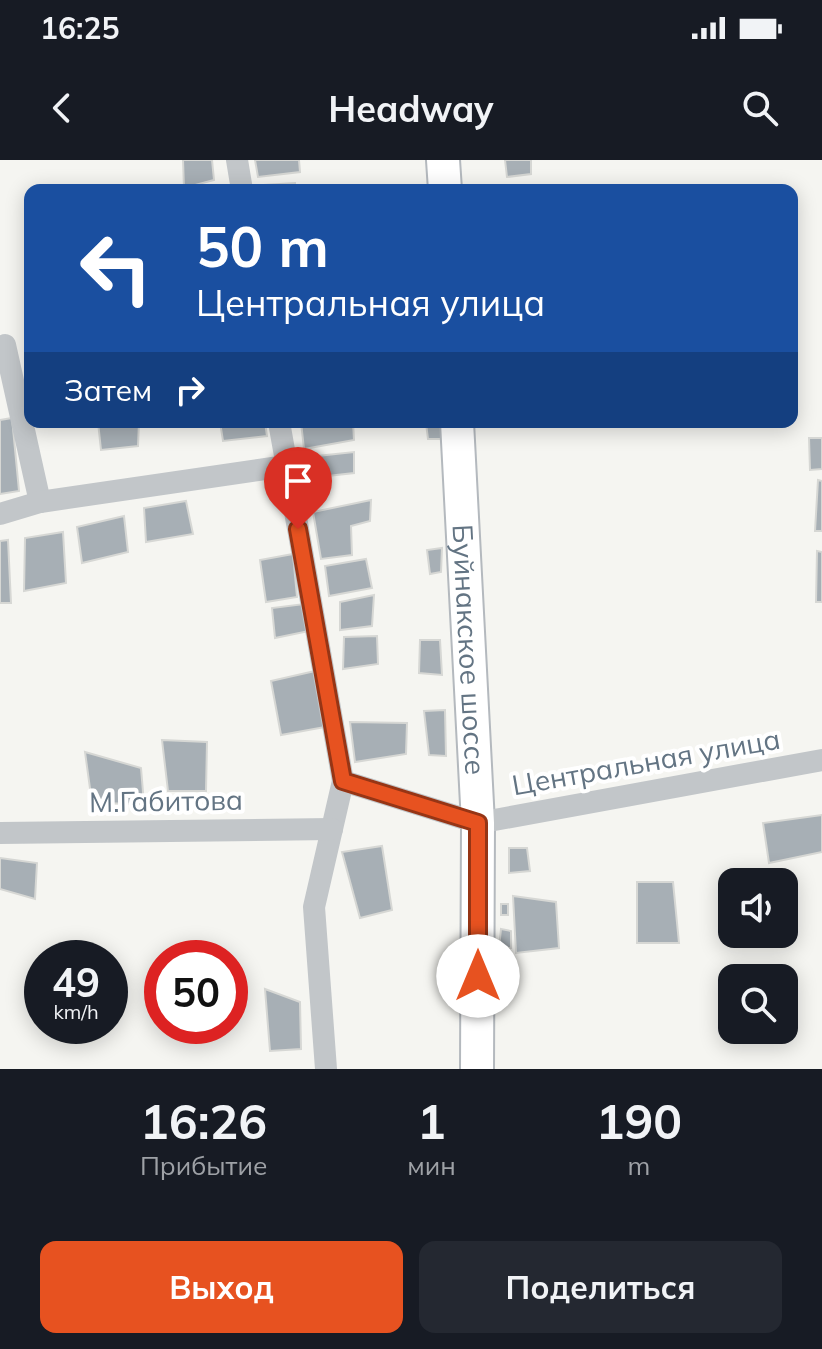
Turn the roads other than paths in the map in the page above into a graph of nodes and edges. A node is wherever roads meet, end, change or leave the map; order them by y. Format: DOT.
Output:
graph roads {
  1 [pos="237,160"];
  2 [pos="443,160"];
  3 [pos="241,184"];
  4 [pos="445,184"];
  5 [pos="5,345"];
  6 [pos="280,428"];
  7 [pos="457,428"];
  8 [pos="286,466"];
  9 [pos="40,502"];
  10 [pos="0,514"];
  11 [pos="822,760"];
  12 [pos="343,781"];
  13 [pos="478,823"];
  14 [pos="332,829"];
  15 [pos="0,833"];
  16 [pos="326,1069"];
  17 [pos="477,1069"];
  1 -- 3 [label="street"];
  2 -- 4 [label="main road"];
  5 -- 9 [label="street"];
  6 -- 8 [label="street"];
  7 -- 13 [label="main road, Буйнакское шоссе"];
  8 -- 9 [label="street"];
  8 -- 12 [label="street"];
  9 -- 10 [label="street"];
  11 -- 13 [label="street, Центральная улица"];
  12 -- 13 [label="street, Центральная улица"];
  12 -- 14 [label="street"];
  13 -- 17 [label="main road, Буйнакское шоссе"];
  14 -- 15 [label="street, М.Габитова"];
  14 -- 16 [label="street"];
}
